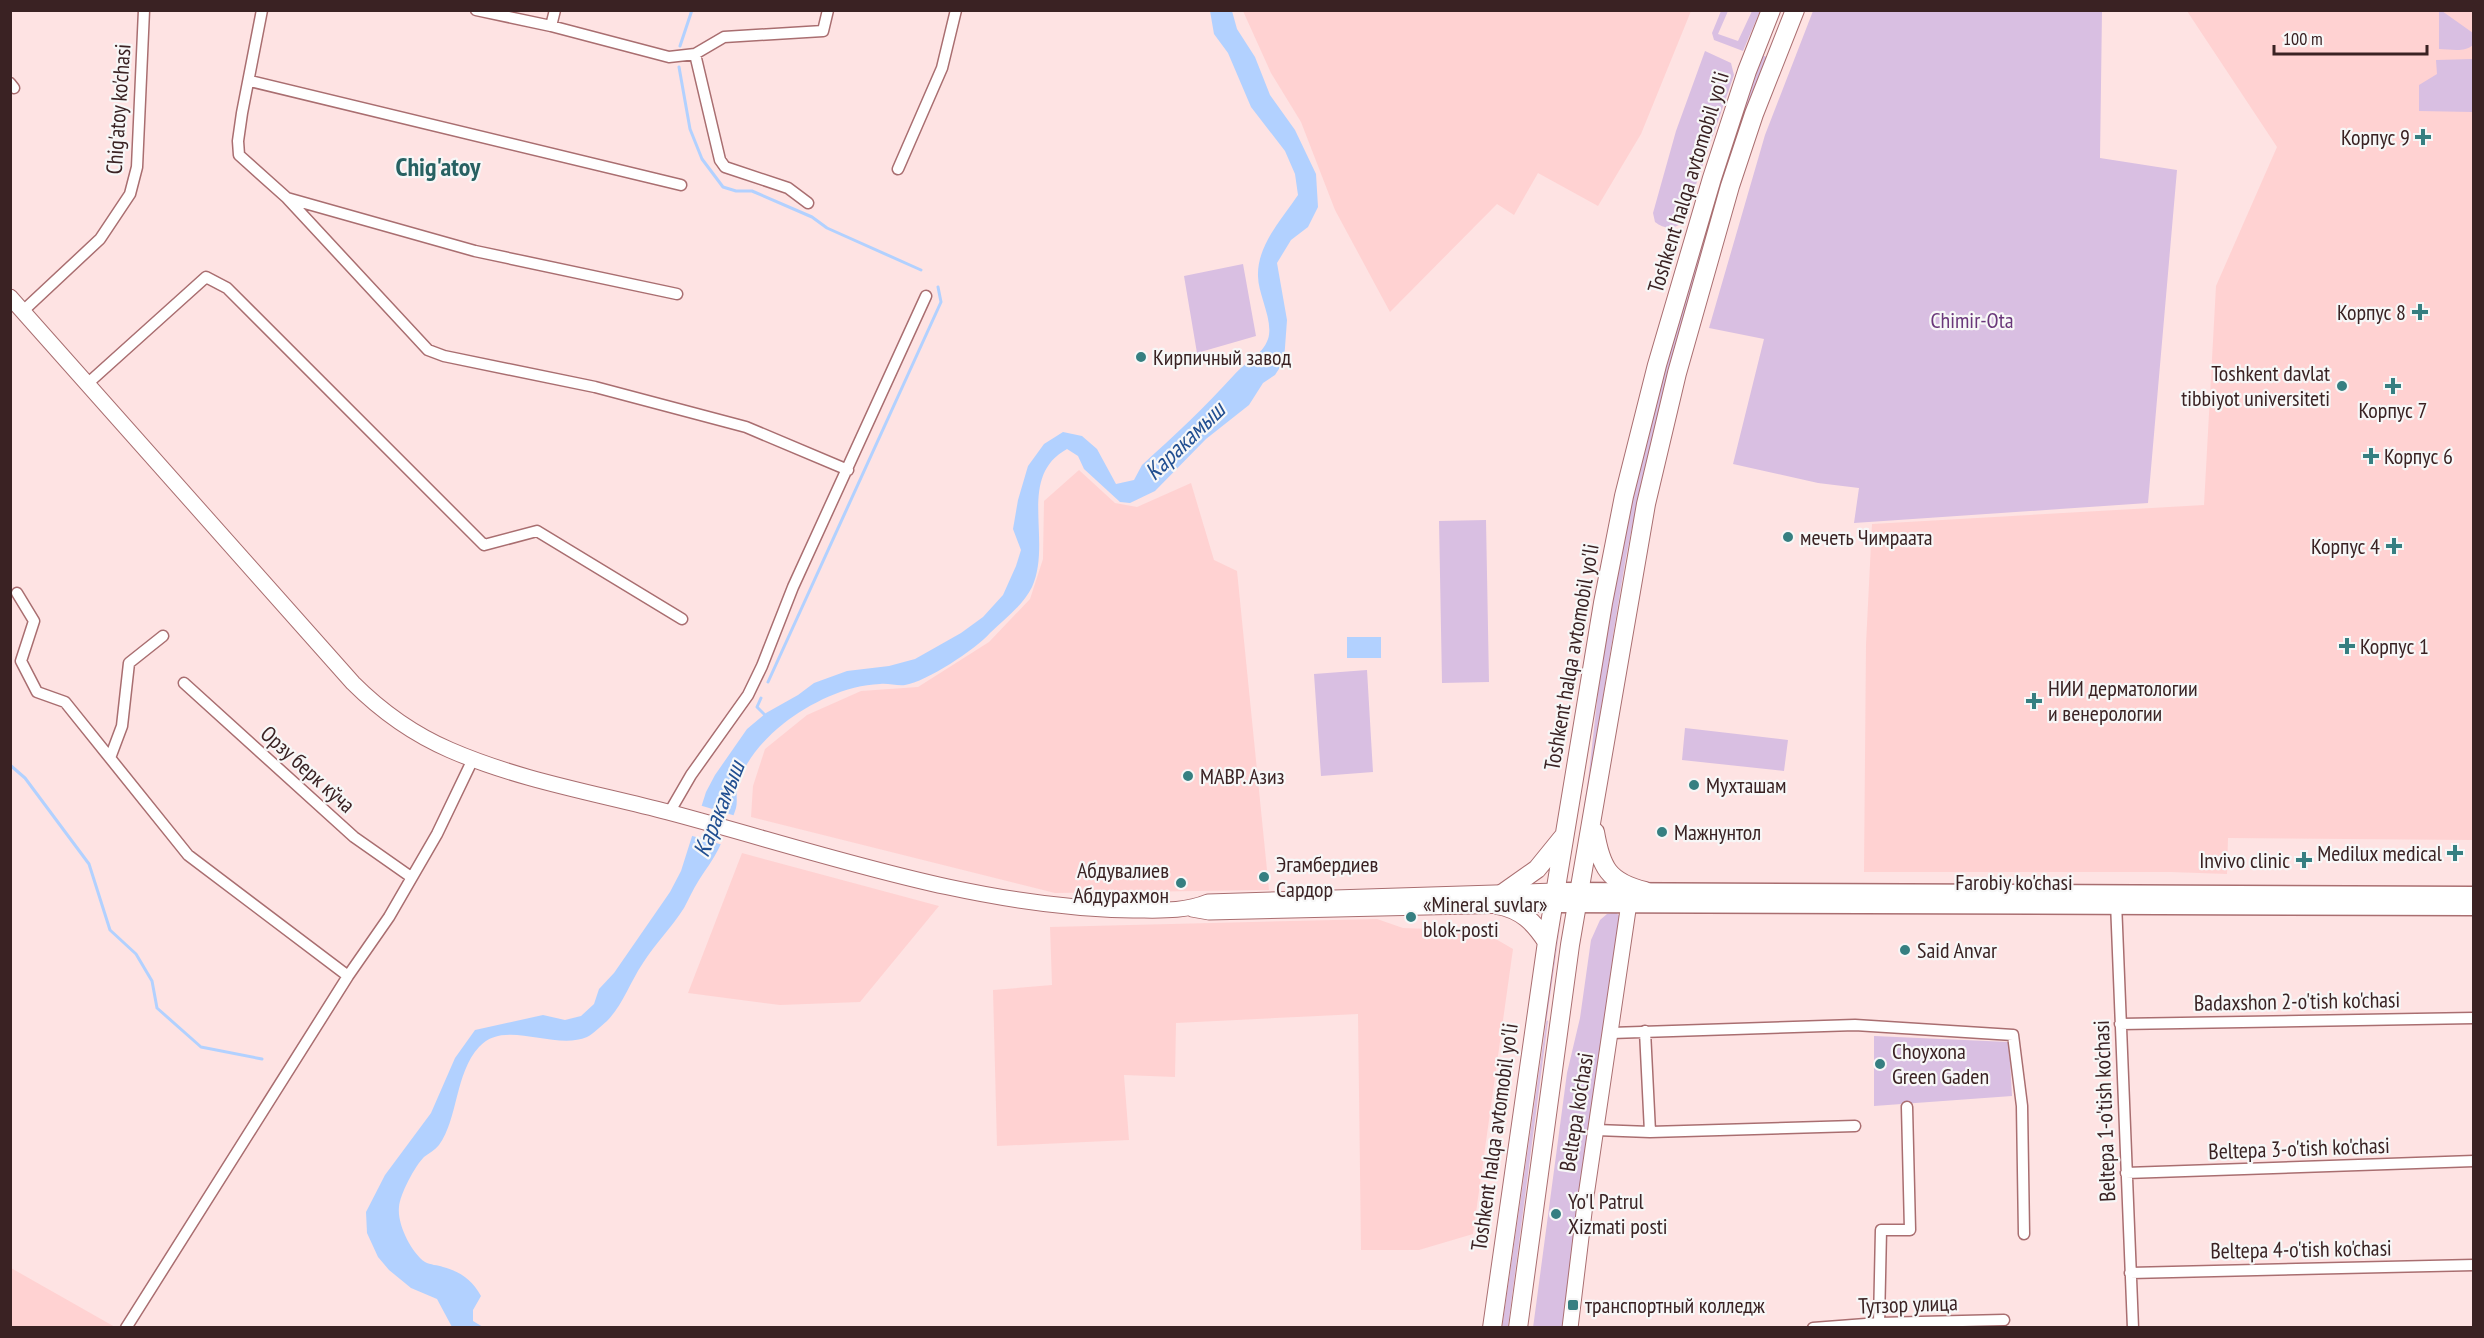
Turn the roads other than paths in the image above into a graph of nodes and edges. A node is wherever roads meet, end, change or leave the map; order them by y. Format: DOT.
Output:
graph roads {
  1 [pos="144,10"];
  2 [pos="262,10"];
  3 [pos="476,10"];
  4 [pos="555,10"];
  5 [pos="828,10"];
  6 [pos="956,10"];
  7 [pos="1771,10"];
  8 [pos="1795,10"];
  9 [pos="552,27"];
  10 [pos="1760,36"];
  11 [pos="1780,44"];
  12 [pos="695,54"];
  13 [pos="250,81"];
  14 [pos="898,169"];
  15 [pos="681,185"];
  16 [pos="287,198"];
  17 [pos="808,203"];
  18 [pos="677,294"];
  19 [pos="926,296"];
  20 [pos="10,297"];
  21 [pos="23,311"];
  22 [pos="86,384"];
  23 [pos="848,470"];
  24 [pos="17,593"];
  25 [pos="682,619"];
  26 [pos="163,636"];
  27 [pos="184,682"];
  28 [pos="110,758"];
  29 [pos="473,759"];
  30 [pos="669,813"];
  31 [pos="1593,818"];
  32 [pos="1566,833"];
  33 [pos="411,877"];
  34 [pos="1645,891"];
  35 [pos="2474,895"];
  36 [pos="1555,898"];
  37 [pos="1579,898"];
  38 [pos="1500,899"];
  39 [pos="2117,899"];
  40 [pos="1629,903"];
  41 [pos="2474,907"];
  42 [pos="1547,942"];
  43 [pos="348,976"];
  44 [pos="2474,1018"];
  45 [pos="2120,1024"];
  46 [pos="1645,1031"];
  47 [pos="1611,1034"];
  48 [pos="1907,1107"];
  49 [pos="1855,1126"];
  50 [pos="1596,1130"];
  51 [pos="1650,1132"];
  52 [pos="2474,1161"];
  53 [pos="2126,1173"];
  54 [pos="2024,1234"];
  55 [pos="2474,1265"];
  56 [pos="2130,1273"];
  57 [pos="2004,1320"];
  58 [pos="1878,1323"];
  59 [pos="126,1328"];
  60 [pos="1492,1328"];
  61 [pos="1518,1328"];
  62 [pos="1570,1328"];
  63 [pos="1813,1328"];
  64 [pos="2133,1328"];
  1 -- 21 [label="street, Chig'atoy ko'chasi"];
  2 -- 13 [label="street"];
  3 -- 9 [label="street"];
  4 -- 9 [label="street"];
  5 -- 12 [label="street"];
  6 -- 14 [label="street"];
  7 -- 10 [label="highway, Toshkent halqa avtomobil yo'li"];
  8 -- 11 [label="highway, Toshkent halqa avtomobil yo'li"];
  9 -- 12 [label="street"];
  10 -- 11 [label="highway"];
  10 -- 32 [label="highway, Toshkent halqa avtomobil yo'li"];
  11 -- 31 [label="highway, Toshkent halqa avtomobil yo'li"];
  12 -- 17 [label="street"];
  13 -- 15 [label="street"];
  13 -- 16 [label="street"];
  16 -- 18 [label="street"];
  16 -- 23 [label="street"];
  19 -- 23 [label="street"];
  20 -- 21 [label="main road"];
  21 -- 22 [label="main road"];
  22 -- 25 [label="street"];
  22 -- 29 [label="main road"];
  23 -- 30 [label="street"];
  24 -- 28 [label="street"];
  26 -- 28 [label="street"];
  27 -- 33 [label="street, Орзу берк кўча"];
  28 -- 43 [label="street"];
  29 -- 30 [label="main road"];
  29 -- 33 [label="street"];
  30 -- 38 [label="main road"];
  31 -- 34 [label="highway"];
  31 -- 37 [label="highway, Toshkent halqa avtomobil yo'li"];
  32 -- 36 [label="highway, Toshkent halqa avtomobil yo'li"];
  32 -- 38 [label="highway"];
  33 -- 43 [label="street"];
  34 -- 37 [label="main road, Farobiy ko'chasi"];
  34 -- 39 [label="main road, Farobiy ko'chasi"];
  35 -- 39 [label="main road, Farobiy ko'chasi"];
  36 -- 37 [label="main road, Farobiy ko'chasi"];
  36 -- 38 [label="main road"];
  36 -- 42 [label="highway, Toshkent halqa avtomobil yo'li"];
  37 -- 40 [label="main road, Farobiy ko'chasi"];
  37 -- 61 [label="highway, Toshkent halqa avtomobil yo'li"];
  38 -- 42 [label="highway"];
  39 -- 40 [label="main road, Farobiy ko'chasi"];
  39 -- 41 [label="main road, Farobiy ko'chasi"];
  39 -- 45 [label="street, Beltepa 1-o'tish ko'chasi"];
  40 -- 47 [label="main road, Beltepa ko'chasi"];
  42 -- 60 [label="highway, Toshkent halqa avtomobil yo'li"];
  43 -- 59 [label="street"];
  44 -- 45 [label="street, Badaxshon 2-o'tish ko'chasi"];
  45 -- 53 [label="street, Beltepa 1-o'tish ko'chasi"];
  46 -- 47 [label="street"];
  46 -- 51 [label="street"];
  46 -- 54 [label="street"];
  47 -- 50 [label="main road, Beltepa ko'chasi"];
  48 -- 58 [label="street"];
  49 -- 51 [label="street"];
  50 -- 51 [label="street"];
  50 -- 62 [label="main road, Beltepa ko'chasi"];
  52 -- 53 [label="street, Beltepa 3-o'tish ko'chasi"];
  53 -- 56 [label="street, Beltepa 1-o'tish ko'chasi"];
  55 -- 56 [label="street, Beltepa 4-o'tish ko'chasi"];
  56 -- 64 [label="street, Beltepa 1-o'tish ko'chasi"];
  57 -- 58 [label="street, Тутзор улица"];
  58 -- 63 [label="street, Тутзор улица"];
}
